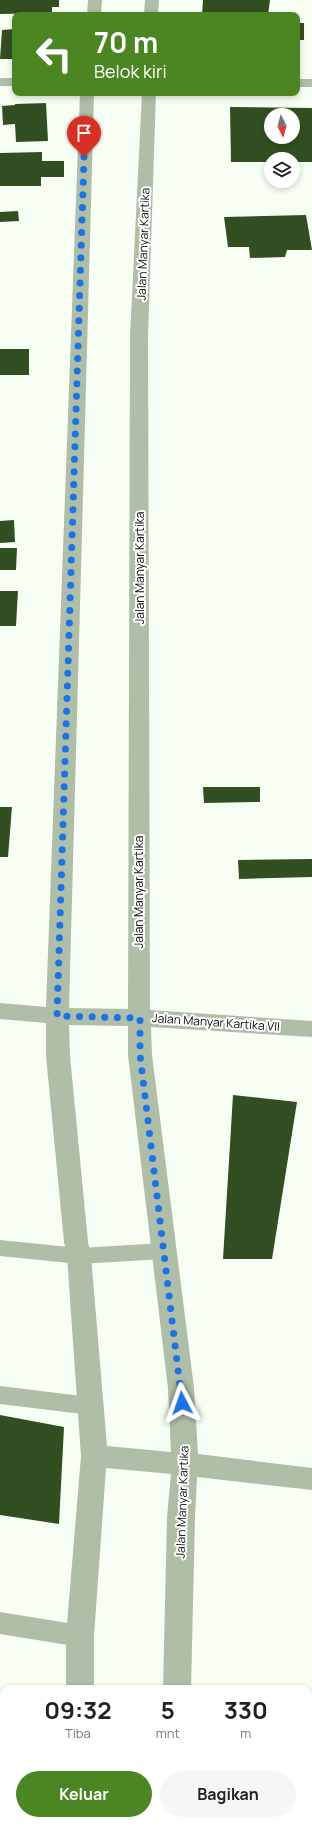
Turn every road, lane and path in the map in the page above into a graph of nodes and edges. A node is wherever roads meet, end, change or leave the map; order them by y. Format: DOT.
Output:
graph roads {
  1 [pos="95,0"];
  2 [pos="152,0"];
  3 [pos="94,12"];
  4 [pos="151,12"];
  5 [pos="0,82"];
  6 [pos="12,82"];
  7 [pos="300,83"];
  8 [pos="312,83"];
  9 [pos="86,96"];
  10 [pos="149,96"];
  11 [pos="0,1011"];
  12 [pos="57,1016"];
  13 [pos="140,1018"];
  14 [pos="312,1029"];
  15 [pos="0,1248"];
  16 [pos="164,1251"];
  17 [pos="79,1256"];
  18 [pos="0,1395"];
  19 [pos="90,1406"];
  20 [pos="94,1456"];
  21 [pos="185,1464"];
  22 [pos="312,1479"];
  23 [pos="0,1623"];
  24 [pos="80,1636"];
  25 [pos="80,1685"];
  26 [pos="177,1685"];
  1 -- 3 [label="street"];
  2 -- 4 [label="street"];
  5 -- 6 [label="street"];
  7 -- 8 [label="street"];
  9 -- 12 [label="street"];
  10 -- 13 [label="street, Jalan Manyar Kartika"];
  11 -- 12 [label="street, Jalan Manyar Kartika VII"];
  12 -- 13 [label="street, Jalan Manyar Kartika VII"];
  12 -- 17 [label="street"];
  13 -- 14 [label="street, Jalan Manyar Kartika VII"];
  13 -- 16 [label="street, Jalan Manyar Kartika"];
  15 -- 17 [label="lane"];
  16 -- 17 [label="lane"];
  16 -- 21 [label="street, Jalan Manyar Kartika"];
  17 -- 19 [label="street"];
  18 -- 19 [label="lane"];
  19 -- 20 [label="street"];
  20 -- 21 [label="street"];
  20 -- 24 [label="street"];
  21 -- 22 [label="street"];
  21 -- 26 [label="street, Jalan Manyar Kartika"];
  23 -- 24 [label="lane"];
  24 -- 25 [label="street"];
}
